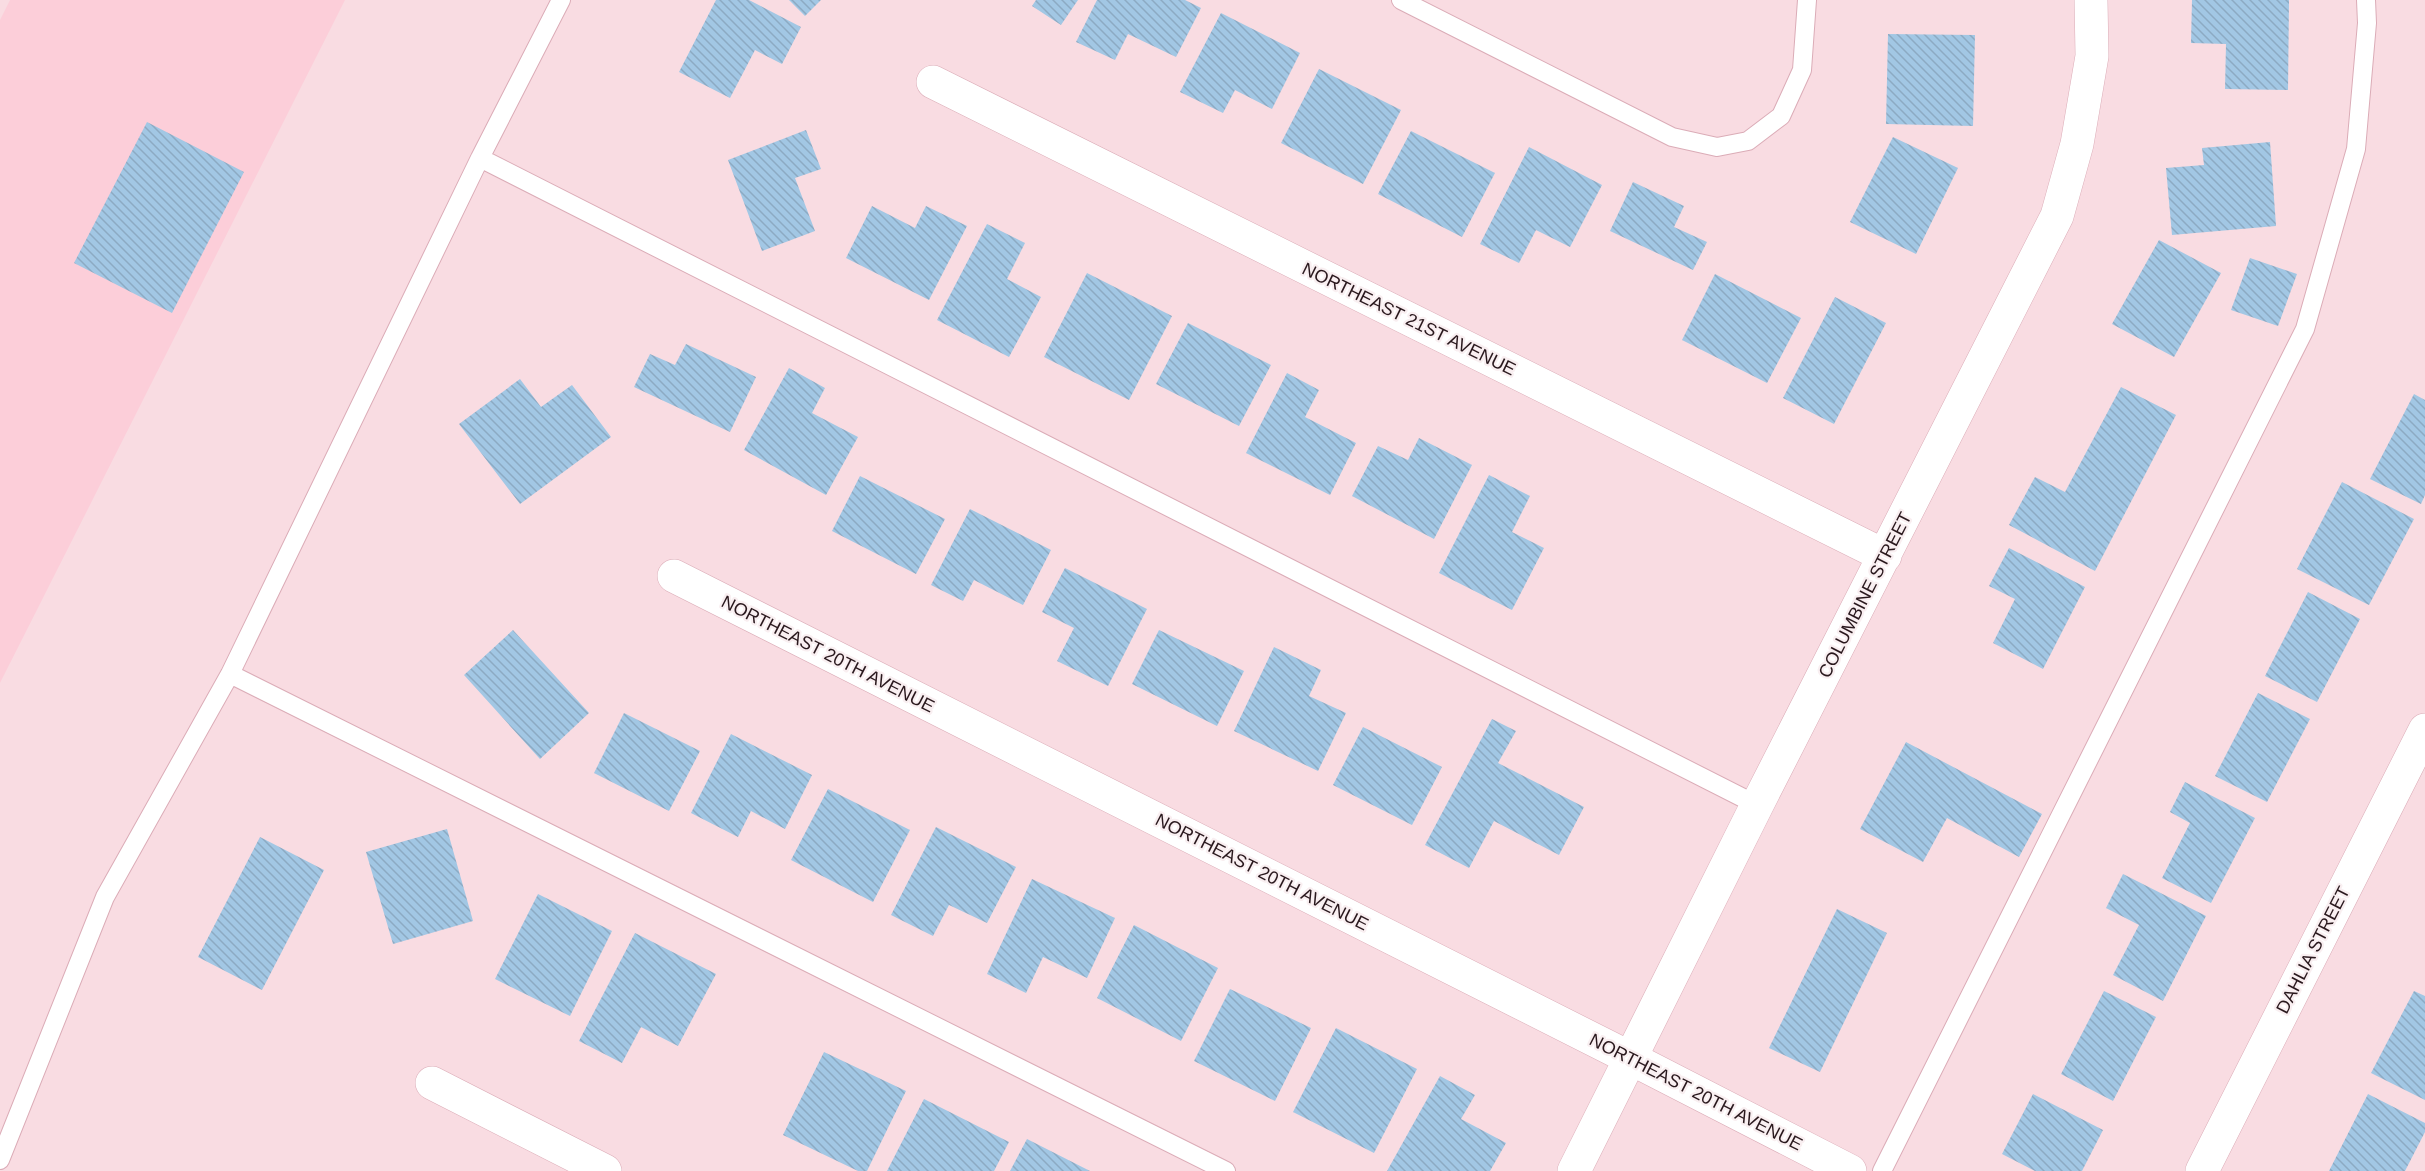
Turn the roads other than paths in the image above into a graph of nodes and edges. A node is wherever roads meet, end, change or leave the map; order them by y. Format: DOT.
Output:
graph roads {
  1 [pos="561,0"];
  2 [pos="1401,0"];
  3 [pos="1807,0"];
  4 [pos="2091,0"];
  5 [pos="2366,0"];
  6 [pos="933,82"];
  7 [pos="480,158"];
  8 [pos="1885,556"];
  9 [pos="674,576"];
  10 [pos="230,674"];
  11 [pos="2425,730"];
  12 [pos="1757,805"];
  13 [pos="1632,1059"];
  14 [pos="432,1083"];
  15 [pos="0,1160"];
  16 [pos="605,1171"];
  17 [pos="1226,1171"];
  18 [pos="1574,1171"];
  19 [pos="1850,1171"];
  20 [pos="1882,1171"];
  21 [pos="2202,1171"];
  1 -- 7 [label="lane"];
  2 -- 3 [label="lane"];
  4 -- 8 [label="street, COLUMBINE STREET"];
  5 -- 20 [label="lane"];
  6 -- 8 [label="street, NORTHEAST 21ST AVENUE"];
  7 -- 10 [label="lane"];
  7 -- 12 [label="lane"];
  8 -- 12 [label="street, COLUMBINE STREET"];
  9 -- 13 [label="street, NORTHEAST 20TH AVENUE"];
  10 -- 15 [label="lane"];
  10 -- 17 [label="lane"];
  11 -- 21 [label="street, DAHLIA STREET"];
  12 -- 13 [label="street, COLUMBINE STREET"];
  13 -- 18 [label="street, COLUMBINE STREET"];
  13 -- 19 [label="street, NORTHEAST 20TH AVENUE"];
  14 -- 16 [label="street"];
}
